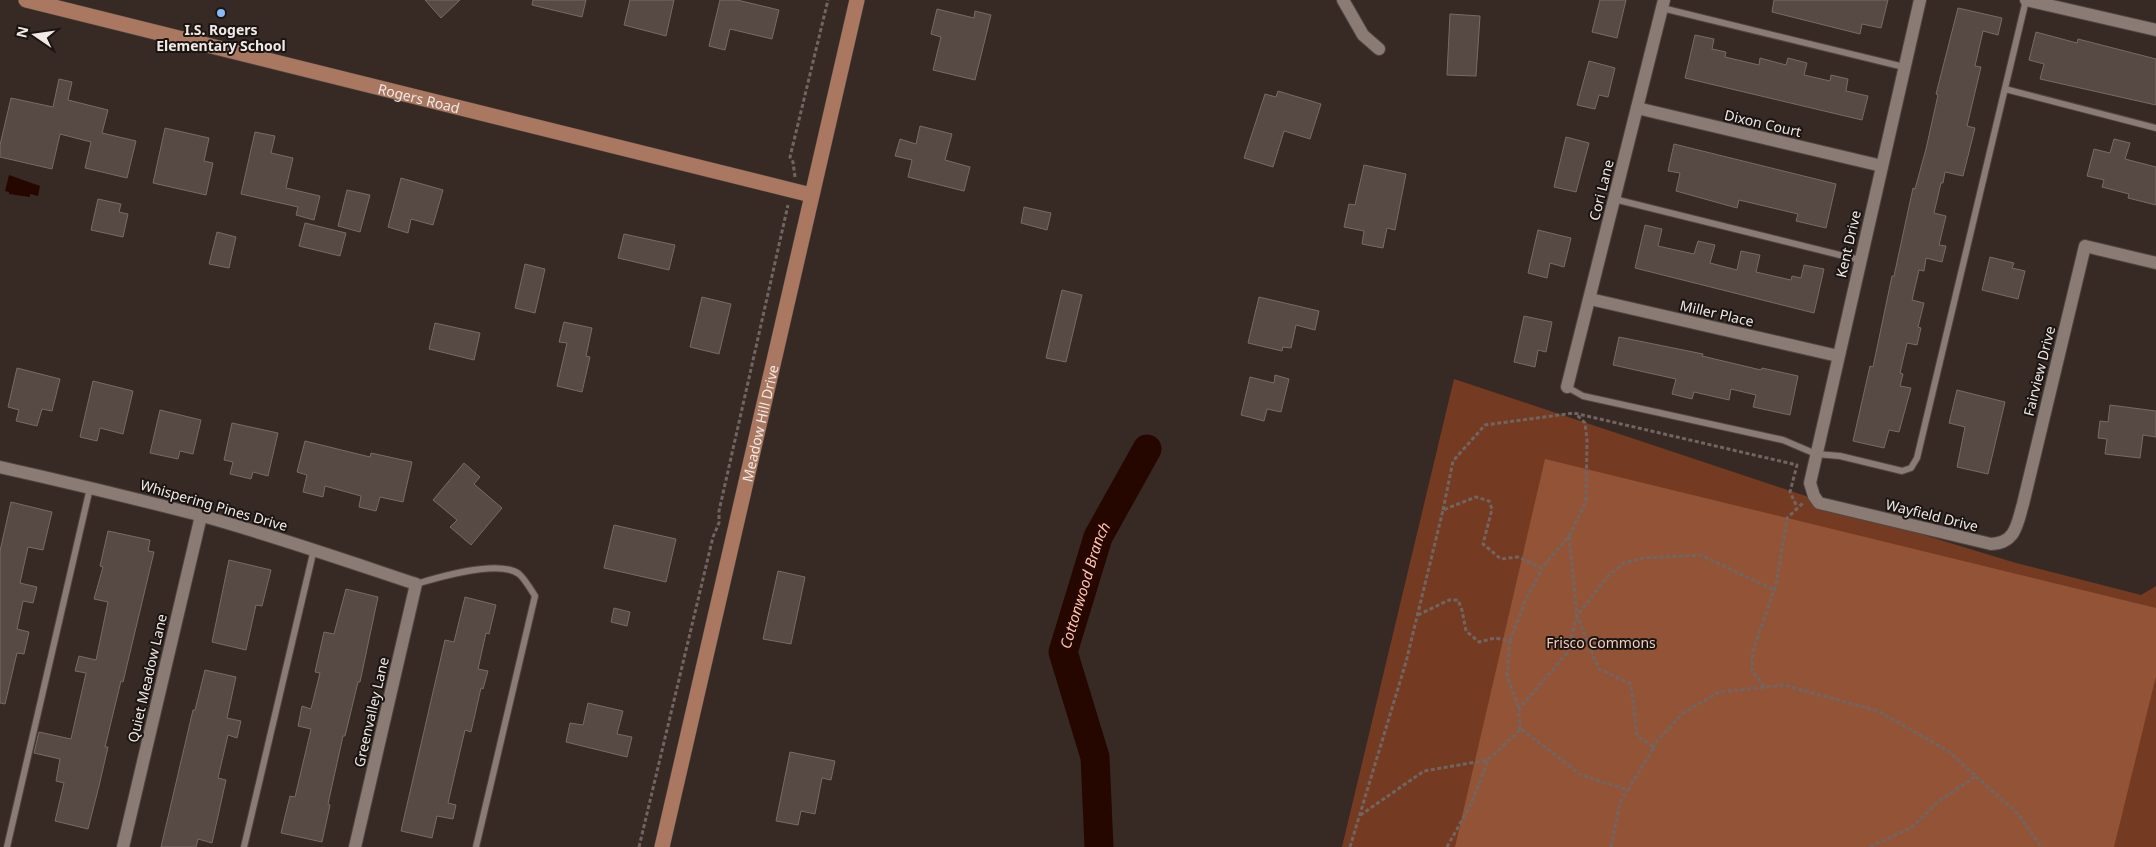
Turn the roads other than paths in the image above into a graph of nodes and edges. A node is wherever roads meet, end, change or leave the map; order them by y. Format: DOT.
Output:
graph roads {
  1 [pos="26,0"];
  2 [pos="857,0"];
  3 [pos="1343,0"];
  4 [pos="1920,0"];
  5 [pos="2026,0"];
  6 [pos="45,2"];
  7 [pos="1663,4"];
  8 [pos="2156,30"];
  9 [pos="1379,49"];
  10 [pos="1904,67"];
  11 [pos="2005,89"];
  12 [pos="1637,108"];
  13 [pos="2156,128"];
  14 [pos="1882,166"];
  15 [pos="811,195"];
  16 [pos="1614,199"];
  17 [pos="1860,260"];
  18 [pos="2156,262"];
  19 [pos="1590,299"];
  20 [pos="1838,356"];
  21 [pos="1567,387"];
  22 [pos="1816,454"];
  23 [pos="0,467"];
  24 [pos="90,487"];
  25 [pos="1814,496"];
  26 [pos="2023,504"];
  27 [pos="201,516"];
  28 [pos="314,549"];
  29 [pos="416,584"];
  30 [pos="7,847"];
  31 [pos="123,847"];
  32 [pos="244,847"];
  33 [pos="355,847"];
  34 [pos="476,847"];
  35 [pos="662,847"];
  1 -- 6 [label="street, Rogers Road"];
  2 -- 15 [label="street, Meadow Hill Drive"];
  3 -- 9 [label="street"];
  4 -- 10 [label="street, Kent Drive"];
  5 -- 8 [label="street"];
  5 -- 11 [label="lane"];
  6 -- 15 [label="street, Rogers Road"];
  7 -- 10 [label="lane"];
  7 -- 12 [label="street, Cori Lane"];
  10 -- 14 [label="street, Kent Drive"];
  11 -- 13 [label="lane"];
  11 -- 22 [label="lane"];
  12 -- 14 [label="street, Dixon Court"];
  12 -- 16 [label="street, Cori Lane"];
  14 -- 17 [label="street, Kent Drive"];
  15 -- 35 [label="street, Meadow Hill Drive"];
  16 -- 17 [label="lane"];
  16 -- 19 [label="street, Cori Lane"];
  17 -- 20 [label="street, Kent Drive"];
  18 -- 26 [label="street, Fairview Drive"];
  19 -- 20 [label="street, Miller Place"];
  19 -- 21 [label="street, Cori Lane"];
  20 -- 22 [label="street, Kent Drive"];
  21 -- 22 [label="lane"];
  22 -- 25 [label="street, Kent Drive"];
  23 -- 24 [label="street, Whispering Pines Drive"];
  24 -- 27 [label="street, Whispering Pines Drive"];
  24 -- 30 [label="lane"];
  25 -- 26 [label="street, Wayfield Drive"];
  27 -- 28 [label="street, Whispering Pines Drive"];
  27 -- 31 [label="street, Quiet Meadow Lane"];
  28 -- 29 [label="street, Whispering Pines Drive"];
  28 -- 32 [label="lane"];
  29 -- 33 [label="street, Greenvalley Lane"];
  29 -- 34 [label="lane"];
}
